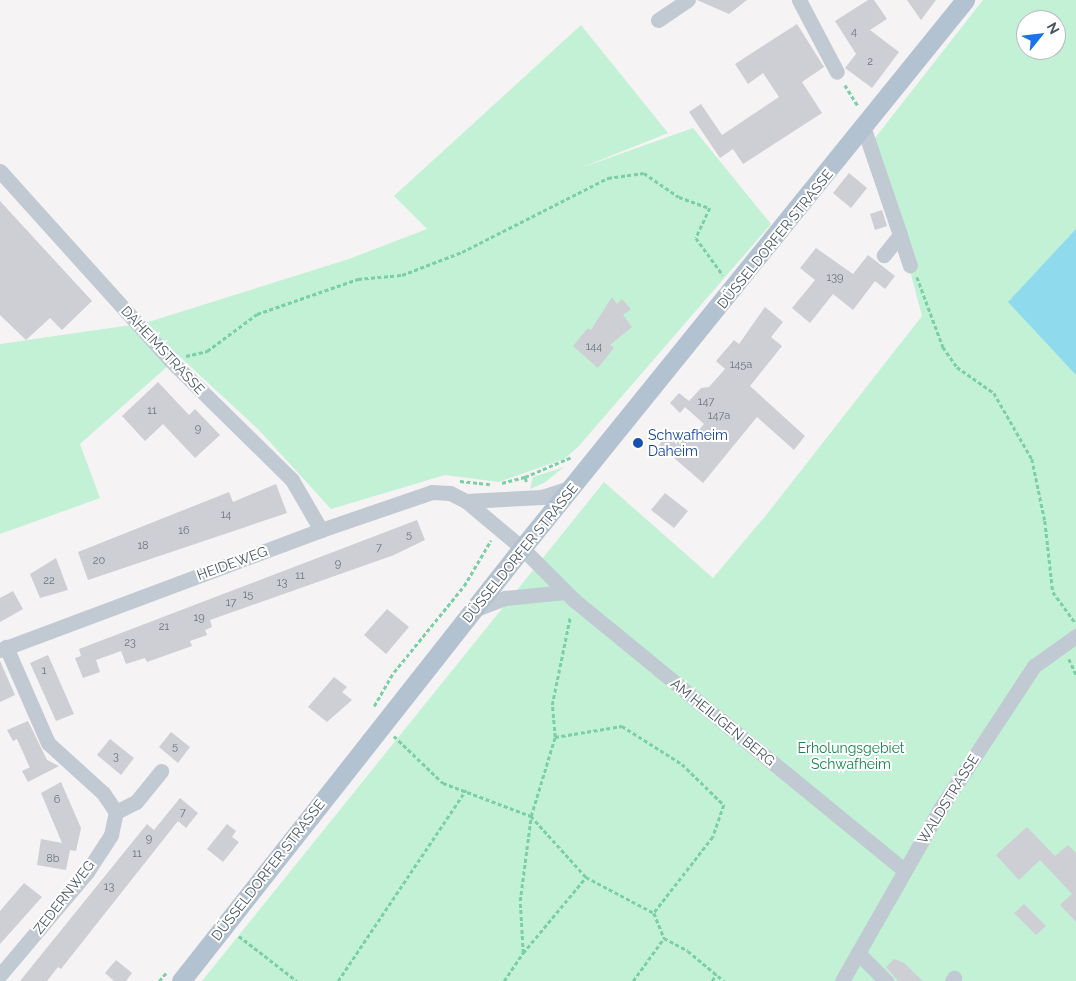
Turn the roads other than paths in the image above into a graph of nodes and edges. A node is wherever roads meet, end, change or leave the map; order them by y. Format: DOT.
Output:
graph roads {
  1 [pos="688,0"];
  2 [pos="799,0"];
  3 [pos="965,0"];
  4 [pos="658,20"];
  5 [pos="837,72"];
  6 [pos="864,129"];
  7 [pos="0,171"];
  8 [pos="900,235"];
  9 [pos="884,255"];
  10 [pos="910,266"];
  11 [pos="573,486"];
  12 [pos="466,501"];
  13 [pos="321,530"];
  14 [pos="522,548"];
  15 [pos="566,592"];
  16 [pos="476,609"];
  17 [pos="1076,636"];
  18 [pos="3,649"];
  19 [pos="161,771"];
  20 [pos="116,812"];
  21 [pos="904,870"];
  22 [pos="858,953"];
  23 [pos="0,975"];
  24 [pos="174,975"];
  25 [pos="842,981"];
  26 [pos="886,981"];
  1 -- 4 [label="street"];
  2 -- 5 [label="street"];
  3 -- 6 [label="main road, DÜSSELDORFER STRASSE"];
  6 -- 8 [label="street"];
  6 -- 11 [label="main road, DÜSSELDORFER STRASSE"];
  7 -- 13 [label="street, DAHEIMSTRASSE"];
  8 -- 9 [label="street"];
  8 -- 10 [label="street"];
  11 -- 12 [label="street, HEIDEWEG"];
  11 -- 14 [label="main road, DÜSSELDORFER STRASSE"];
  12 -- 13 [label="street, HEIDEWEG"];
  12 -- 14 [label="street, HEIDEWEG"];
  13 -- 18 [label="street, HEIDEWEG"];
  14 -- 15 [label="street, AM HEILIGEN BERG"];
  14 -- 16 [label="main road, DÜSSELDORFER STRASSE"];
  15 -- 16 [label="street"];
  15 -- 21 [label="street, AM HEILIGEN BERG"];
  16 -- 24 [label="main road, DÜSSELDORFER STRASSE"];
  17 -- 21 [label="street, WALDSTRASSE"];
  18 -- 20 [label="street"];
  19 -- 20 [label="street"];
  20 -- 23 [label="street, ZEDERNWEG"];
  21 -- 22 [label="street, WALDSTRASSE"];
  22 -- 25 [label="street, WALDSTRASSE"];
  22 -- 26 [label="street"];
}
